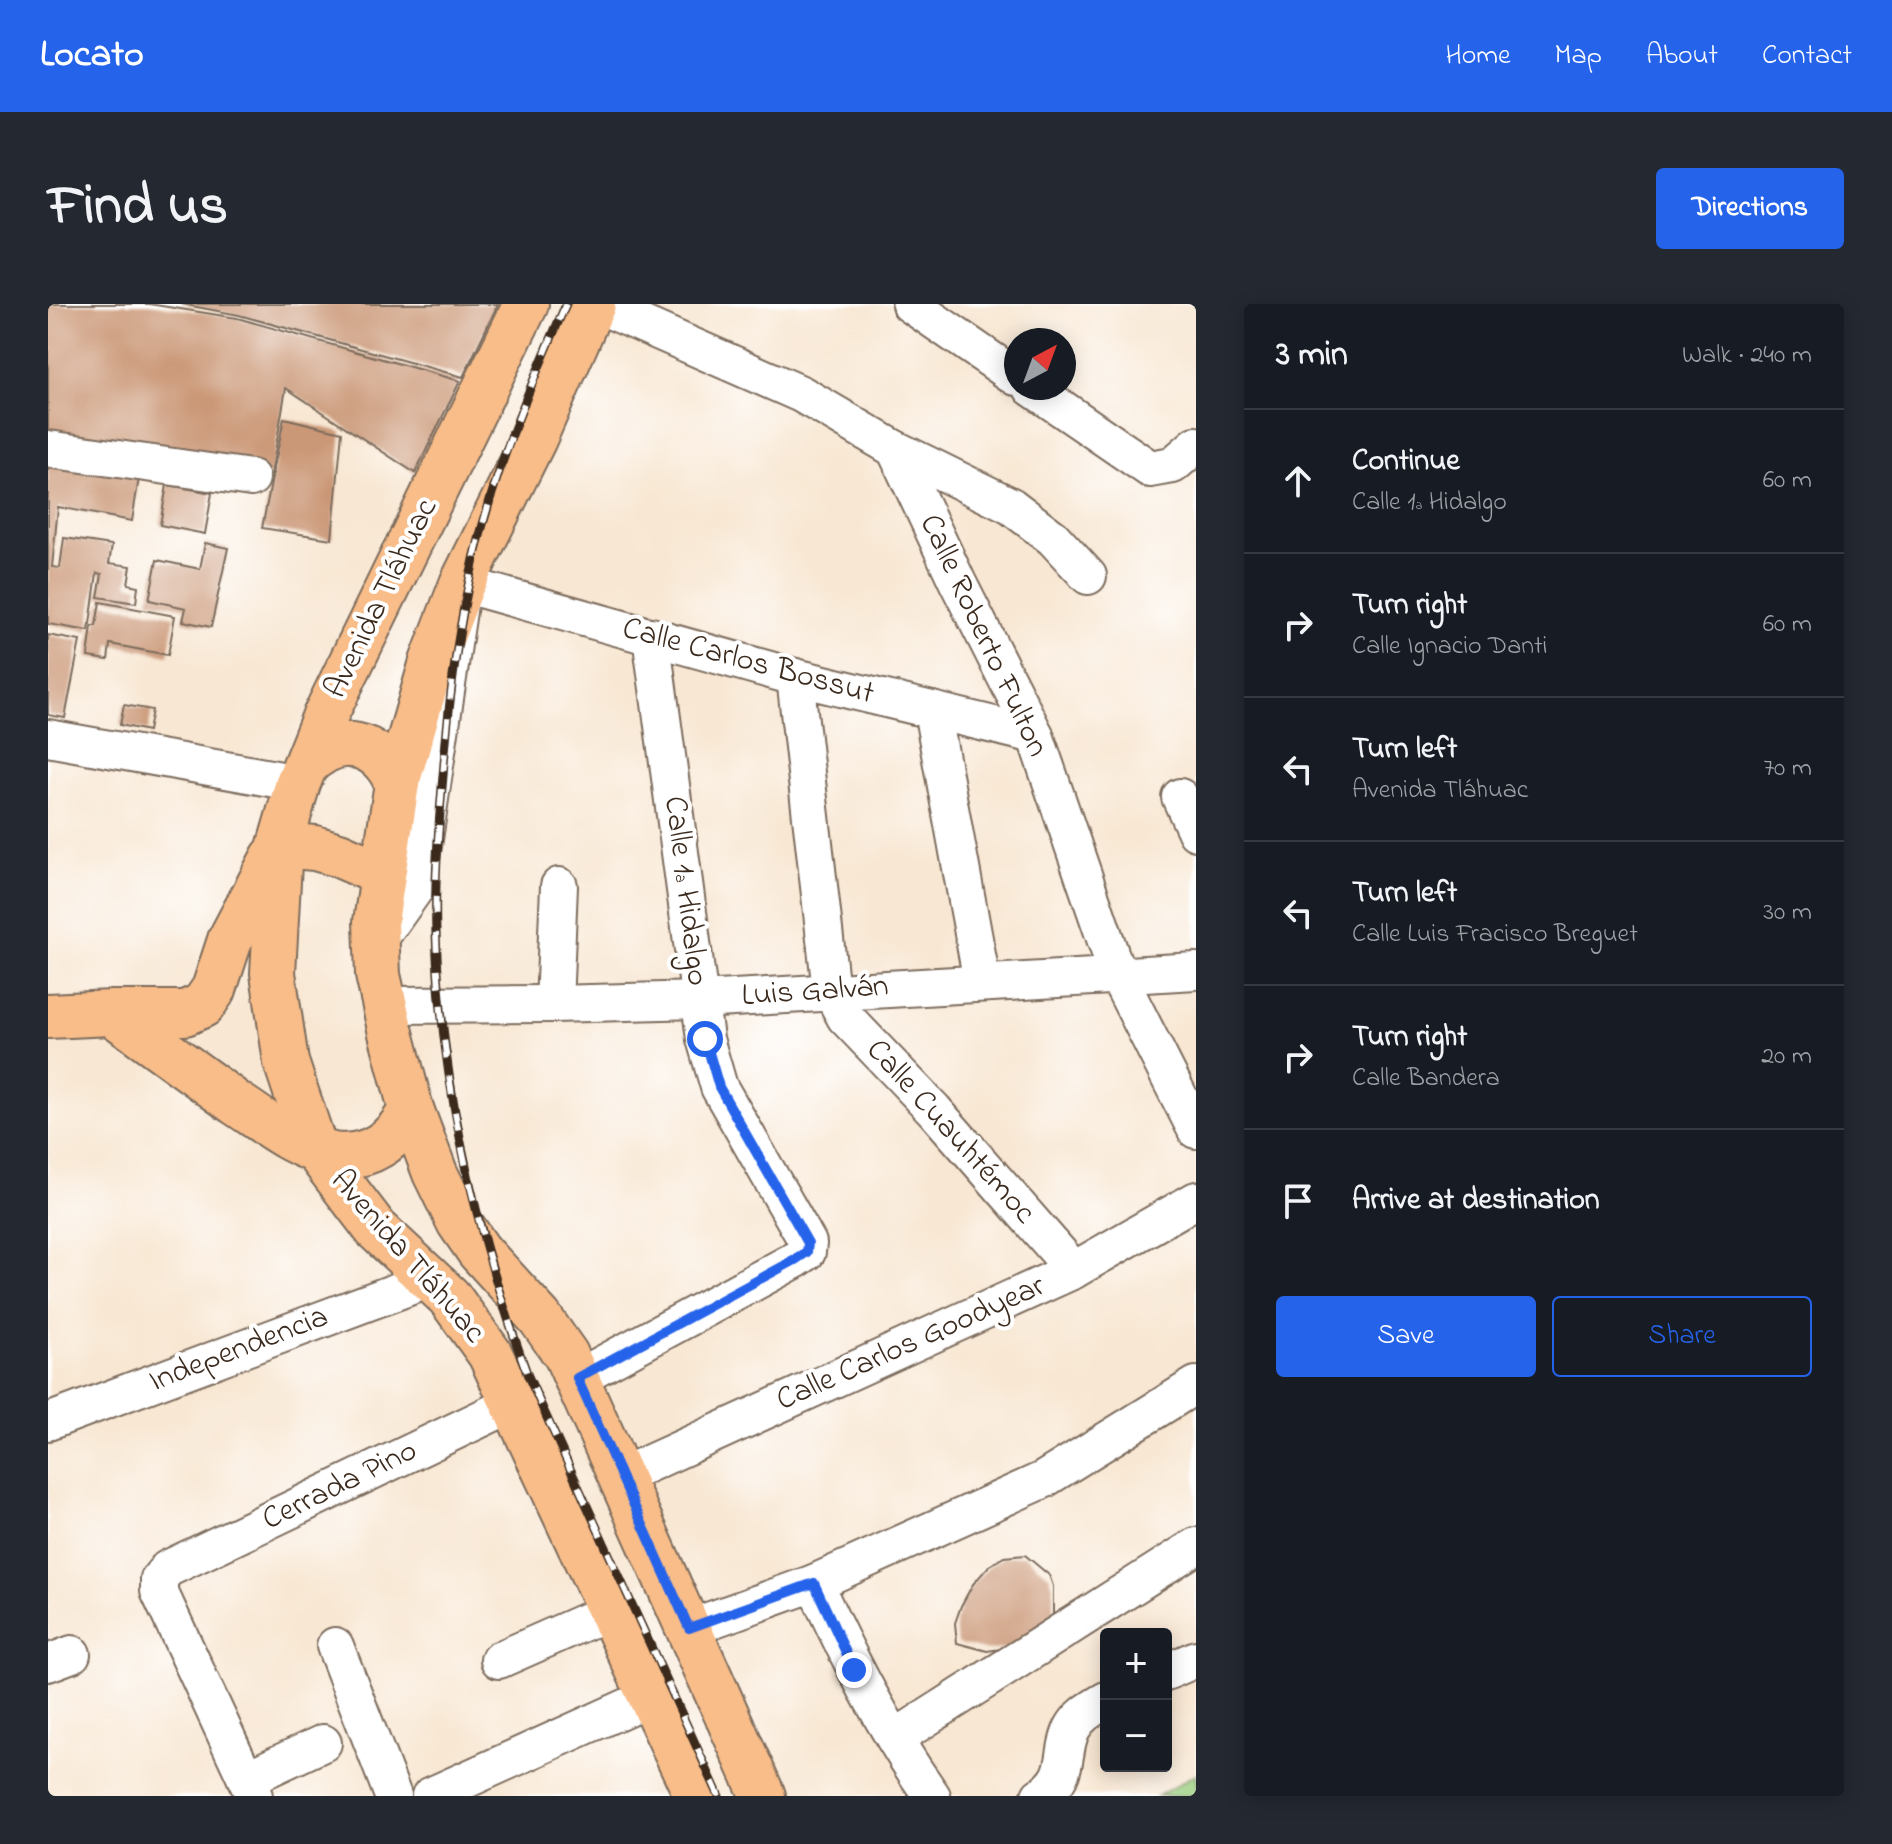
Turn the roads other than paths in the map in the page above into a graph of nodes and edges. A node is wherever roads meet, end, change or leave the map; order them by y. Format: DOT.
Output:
graph roads {
  1 [pos="526,304"];
  2 [pos="595,304"];
  3 [pos="910,304"];
  4 [pos="1004,369"];
  5 [pos="1049,400"];
  6 [pos="1196,445"];
  7 [pos="48,449"];
  8 [pos="895,449"];
  9 [pos="251,478"];
  10 [pos="1088,576"];
  11 [pos="462,584"];
  12 [pos="651,636"];
  13 [pos="795,677"];
  14 [pos="932,710"];
  15 [pos="1035,735"];
  16 [pos="48,738"];
  17 [pos="302,775"];
  18 [pos="397,783"];
  19 [pos="1180,797"];
  20 [pos="1196,832"];
  21 [pos="280,845"];
  22 [pos="382,874"];
  23 [pos="559,886"];
  24 [pos="375,945"];
  25 [pos="1196,971"];
  26 [pos="1118,976"];
  27 [pos="982,982"];
  28 [pos="831,991"];
  29 [pos="699,1000"];
  30 [pos="554,1004"];
  31 [pos="385,1005"];
  32 [pos="112,1013"];
  33 [pos="48,1016"];
  34 [pos="411,1109"];
  35 [pos="1196,1130"];
  36 [pos="315,1149"];
  37 [pos="1196,1200"];
  38 [pos="1074,1270"];
  39 [pos="430,1279"];
  40 [pos="577,1378"];
  41 [pos="1196,1385"];
  42 [pos="514,1403"];
  43 [pos="48,1422"];
  44 [pos="619,1477"];
  45 [pos="1196,1546"];
  46 [pos="814,1583"];
  47 [pos="612,1610"];
  48 [pos="689,1628"];
  49 [pos="335,1646"];
  50 [pos="1196,1659"];
  51 [pos="499,1660"];
  52 [pos="1172,1669"];
  53 [pos="652,1696"];
  54 [pos="1100,1704"];
  55 [pos="895,1738"];
  56 [pos="323,1743"];
  57 [pos="250,1787"];
  58 [pos="686,1792"];
  59 [pos="1043,1795"];
  60 [pos="393,1796"];
  61 [pos="430,1796"];
  62 [pos="763,1796"];
  63 [pos="932,1796"];
  1 -- 17 [label="main road, Avenida Tláhuac"];
  2 -- 8 [label="street"];
  2 -- 11 [label="main road, Avenida Tláhuac"];
  3 -- 4 [label="street"];
  5 -- 6 [label="street"];
  7 -- 9 [label="street"];
  8 -- 10 [label="street"];
  8 -- 15 [label="street, Calle Roberto Fulton"];
  11 -- 12 [label="street, Calle Carlos Bossut"];
  11 -- 18 [label="main road, Avenida Tláhuac"];
  11 -- 24 [label="street, Avenida Tláhuac"];
  12 -- 13 [label="street, Calle Carlos Bossut"];
  12 -- 29 [label="street, Calle 1ª Hidalgo"];
  13 -- 14 [label="street, Calle Carlos Bossut"];
  13 -- 28 [label="street"];
  14 -- 15 [label="street, Calle Carlos Bossut"];
  14 -- 27 [label="street"];
  15 -- 26 [label="street, Calle Roberto Fulton"];
  16 -- 17 [label="street"];
  17 -- 18 [label="main road"];
  17 -- 21 [label="main road, Avenida Tláhuac"];
  18 -- 22 [label="main road, Avenida Tláhuac"];
  19 -- 20 [label="street"];
  21 -- 22 [label="main road"];
  21 -- 32 [label="main road"];
  21 -- 36 [label="main road, Avenida Tláhuac"];
  22 -- 24 [label="main road, Avenida Tláhuac"];
  23 -- 30 [label="street"];
  24 -- 31 [label="main road, Avenida Tláhuac"];
  25 -- 26 [label="street, Luis Galván"];
  26 -- 27 [label="street, Luis Galván"];
  26 -- 35 [label="street, Calle Roberto Fulton"];
  27 -- 28 [label="street, Luis Galván"];
  28 -- 29 [label="street, Luis Galván"];
  28 -- 38 [label="street, Calle Cuauhtémoc"];
  29 -- 30 [label="street, Luis Galván"];
  29 -- 40 [label="street, Calle 1ª Hidalgo"];
  30 -- 31 [label="street, Luis Galván"];
  31 -- 34 [label="main road, Avenida Tláhuac"];
  32 -- 33 [label="main road"];
  32 -- 36 [label="main road"];
  34 -- 36 [label="main road"];
  34 -- 40 [label="main road, Avenida Tláhuac"];
  36 -- 39 [label="main road, Avenida Tláhuac"];
  37 -- 38 [label="street, Calle Carlos Goodyear"];
  38 -- 44 [label="street, Calle Carlos Goodyear"];
  39 -- 42 [label="main road, Avenida Tláhuac"];
  39 -- 43 [label="street, Independencia"];
  40 -- 44 [label="main road, Avenida Tláhuac"];
  41 -- 46 [label="street"];
  42 -- 47 [label="main road, Avenida Tláhuac"];
  42 -- 57 [label="street, Cerrada Pino"];
  44 -- 48 [label="main road, Avenida Tláhuac"];
  45 -- 55 [label="street"];
  46 -- 48 [label="street"];
  46 -- 55 [label="street"];
  47 -- 51 [label="street"];
  47 -- 53 [label="main road, Avenida Tláhuac"];
  48 -- 62 [label="main road, Avenida Tláhuac"];
  49 -- 60 [label="street"];
  50 -- 52 [label="street"];
  53 -- 58 [label="main road, Avenida Tláhuac"];
  53 -- 61 [label="street"];
  54 -- 59 [label="street"];
  55 -- 63 [label="street"];
  56 -- 57 [label="street"];
}
